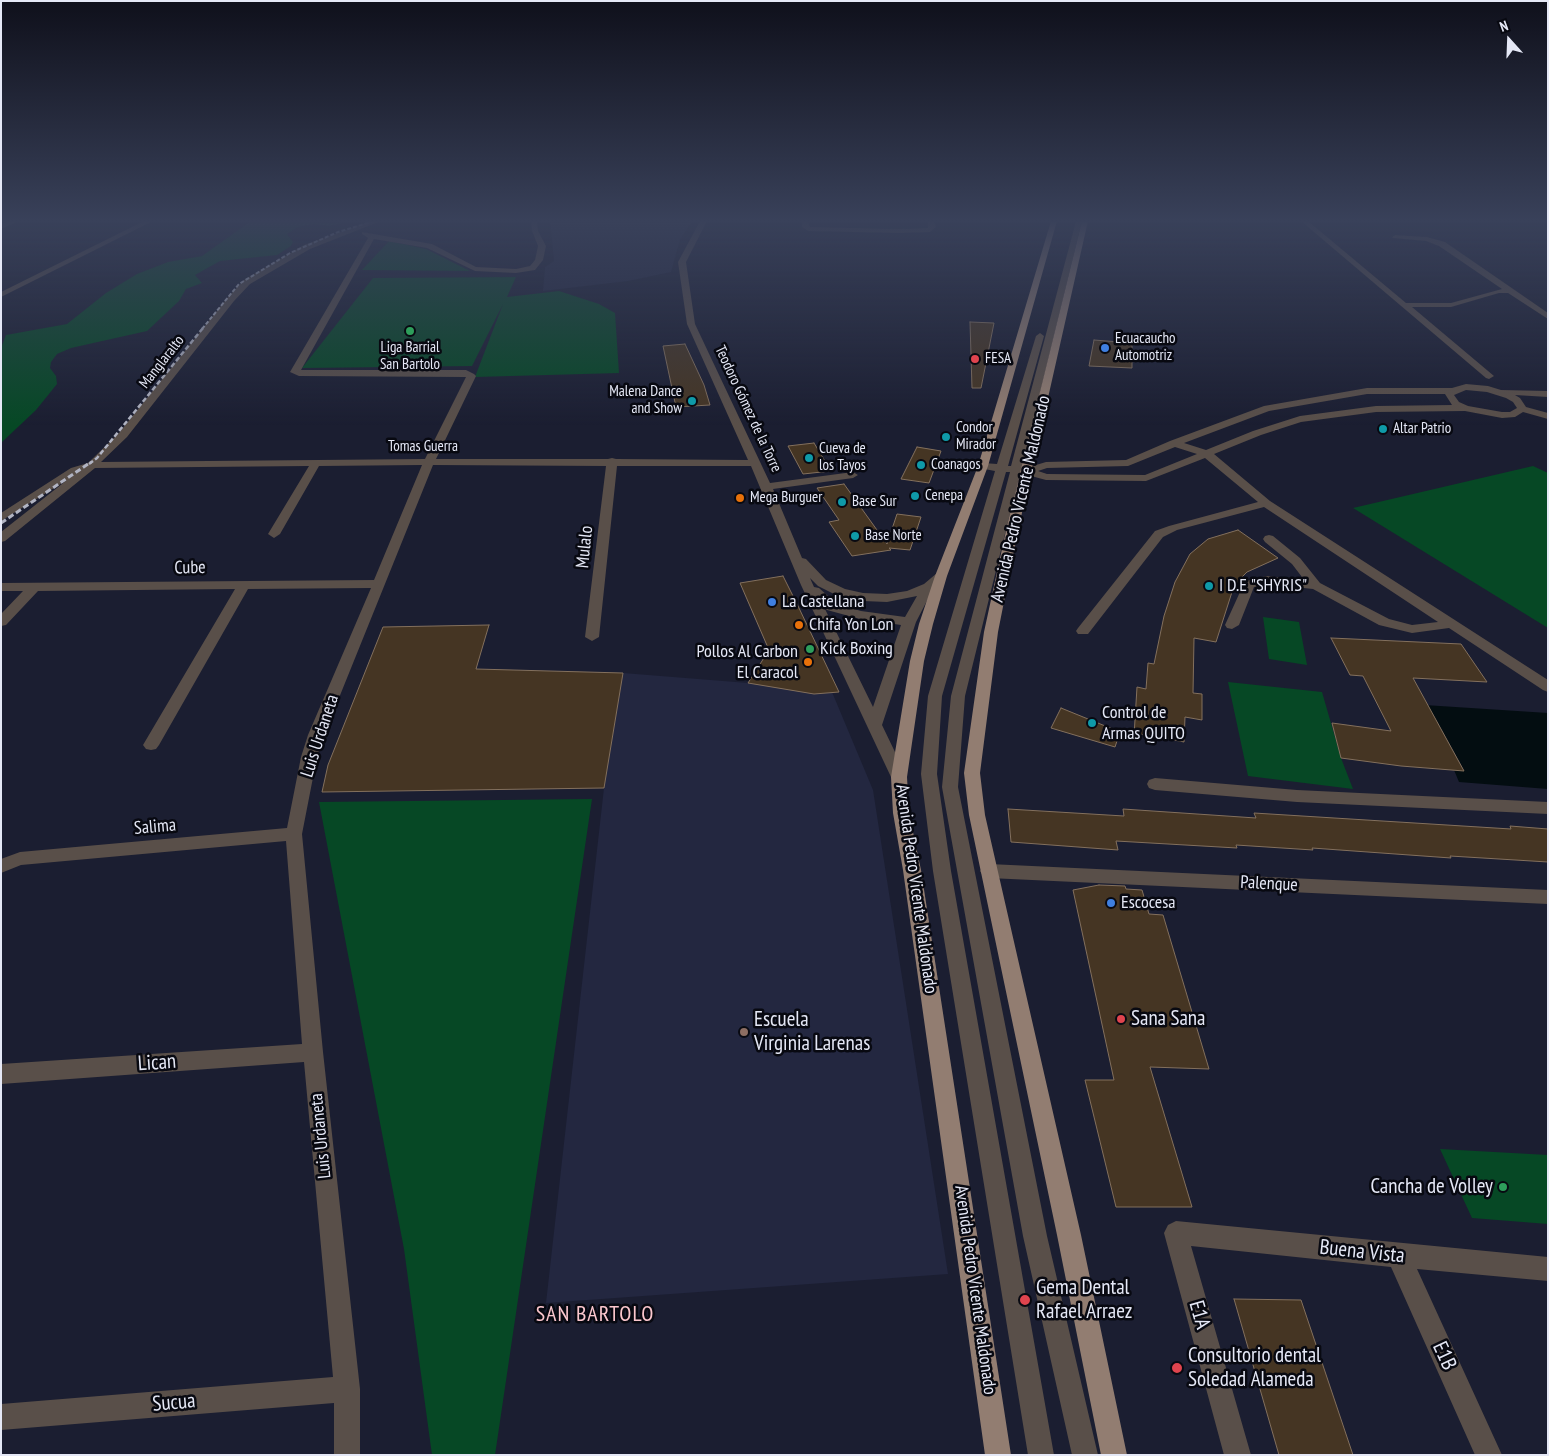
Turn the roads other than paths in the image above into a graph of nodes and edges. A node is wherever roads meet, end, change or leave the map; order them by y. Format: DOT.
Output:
graph roads {
  1 [pos="13,289"];
  2 [pos="240,289"];
  3 [pos="341,289"];
  4 [pos="686,289"];
  5 [pos="1034,289"];
  6 [pos="1055,289"];
  7 [pos="1062,289"];
  8 [pos="1066,289"];
  9 [pos="1385,289"];
  10 [pos="1509,289"];
  11 [pos="1512,291"];
  12 [pos="1,295"];
  13 [pos="1404,305"];
  14 [pos="1548,317"];
  15 [pos="1489,376"];
  16 [pos="1452,391"];
  17 [pos="1500,392"];
  18 [pos="1548,394"];
  19 [pos="1465,408"];
  20 [pos="1522,409"];
  21 [pos="1548,416"];
  22 [pos="1174,443"];
  23 [pos="1206,453"];
  24 [pos="430,462"];
  25 [pos="612,462"];
  26 [pos="316,463"];
  27 [pos="754,463"];
  28 [pos="92,465"];
  29 [pos="983,466"];
  30 [pos="1015,470"];
  31 [pos="853,475"];
  32 [pos="766,486"];
  33 [pos="1266,503"];
  34 [pos="1,518"];
  35 [pos="274,534"];
  36 [pos="1,538"];
  37 [pos="1269,539"];
  38 [pos="794,554"];
  39 [pos="941,576"];
  40 [pos="379,584"];
  41 [pos="244,585"];
  42 [pos="807,585"];
  43 [pos="1316,586"];
  44 [pos="1,587"];
  45 [pos="34,587"];
  46 [pos="928,587"];
  47 [pos="968,620"];
  48 [pos="1,622"];
  49 [pos="909,622"];
  50 [pos="1450,624"];
  51 [pos="1232,625"];
  52 [pos="1083,631"];
  53 [pos="592,637"];
  54 [pos="1548,687"];
  55 [pos="874,725"];
  56 [pos="152,745"];
  57 [pos="899,777"];
  58 [pos="1155,784"];
  59 [pos="1548,808"];
  60 [pos="294,834"];
  61 [pos="1,866"];
  62 [pos="990,871"];
  63 [pos="1548,897"];
  64 [pos="313,1052"];
  65 [pos="1,1074"];
  66 [pos="1176,1233"];
  67 [pos="1398,1256"];
  68 [pos="1548,1269"];
  69 [pos="347,1389"];
  70 [pos="1,1417"];
  71 [pos="346,1455"];
  72 [pos="998,1455"];
  73 [pos="1041,1455"];
  74 [pos="1086,1455"];
  75 [pos="1114,1455"];
  76 [pos="1238,1455"];
  77 [pos="1489,1455"];
  1 -- 12 [label="street"];
  2 -- 28 [label="street, Manglaralto"];
  3 -- 24 [label="street, Luis Urdaneta"];
  4 -- 27 [label="street, Teodoro Gómez de la Torre"];
  5 -- 29 [label="main road, Avenida Pedro Vicente Maldonado"];
  6 -- 30 [label="street"];
  7 -- 30 [label="street"];
  8 -- 30 [label="main road, Avenida Pedro Vicente Maldonado"];
  9 -- 13 [label="street"];
  10 -- 11 [label="street"];
  11 -- 13 [label="street"];
  11 -- 14 [label="street"];
  13 -- 15 [label="street"];
  16 -- 17 [label="street"];
  16 -- 19 [label="street"];
  16 -- 22 [label="street"];
  17 -- 18 [label="street"];
  17 -- 20 [label="street"];
  19 -- 20 [label="street"];
  19 -- 23 [label="street"];
  20 -- 21 [label="street"];
  22 -- 23 [label="street"];
  22 -- 30 [label="street"];
  23 -- 30 [label="street"];
  23 -- 33 [label="street"];
  24 -- 25 [label="street, Tomas Guerra"];
  24 -- 26 [label="street, Tomas Guerra"];
  24 -- 40 [label="street, Luis Urdaneta"];
  25 -- 27 [label="street, Tomas Guerra"];
  25 -- 53 [label="street, Mulalo"];
  26 -- 28 [label="street, Tomas Guerra"];
  26 -- 35 [label="street"];
  27 -- 32 [label="street, Teodoro Gómez de la Torre"];
  28 -- 34 [label="street, Manglaralto"];
  28 -- 36 [label="street"];
  29 -- 30 [label="street"];
  29 -- 39 [label="main road, Avenida Pedro Vicente Maldonado"];
  30 -- 47 [label="street"];
  30 -- 47 [label="street"];
  30 -- 62 [label="main road, Avenida Pedro Vicente Maldonado"];
  31 -- 32 [label="street"];
  32 -- 38 [label="street, Teodoro Gómez de la Torre"];
  33 -- 50 [label="street"];
  33 -- 52 [label="street"];
  37 -- 43 [label="street"];
  38 -- 42 [label="street, Teodoro Gómez de la Torre"];
  38 -- 46 [label="street, Teodoro Gómez de la Torre"];
  39 -- 46 [label="street, Teodoro Gómez de la Torre"];
  39 -- 57 [label="main road, Avenida Pedro Vicente Maldonado"];
  40 -- 41 [label="street, Cube"];
  40 -- 60 [label="street, Luis Urdaneta"];
  41 -- 45 [label="street, Cube"];
  41 -- 56 [label="street"];
  42 -- 49 [label="street"];
  42 -- 55 [label="street, Teodoro Gómez de la Torre"];
  43 -- 50 [label="street"];
  43 -- 51 [label="street"];
  44 -- 45 [label="street, Cube"];
  45 -- 48 [label="street"];
  46 -- 49 [label="street"];
  47 -- 73 [label="street"];
  47 -- 74 [label="street"];
  49 -- 55 [label="street"];
  50 -- 54 [label="street"];
  55 -- 57 [label="street, Teodoro Gómez de la Torre"];
  57 -- 72 [label="main road, Avenida Pedro Vicente Maldonado"];
  58 -- 59 [label="street"];
  60 -- 61 [label="street, Salima"];
  60 -- 64 [label="street, Luis Urdaneta"];
  62 -- 63 [label="street, Palenque"];
  62 -- 75 [label="main road, Avenida Pedro Vicente Maldonado"];
  64 -- 65 [label="street, Lican"];
  64 -- 69 [label="street, Luis Urdaneta"];
  66 -- 67 [label="street, Buena Vista"];
  66 -- 76 [label="street, E1A"];
  67 -- 68 [label="street, Buena Vista"];
  67 -- 77 [label="street, E1B"];
  69 -- 70 [label="street, Sucua"];
  69 -- 71 [label="street, Luis Urdaneta"];
}
